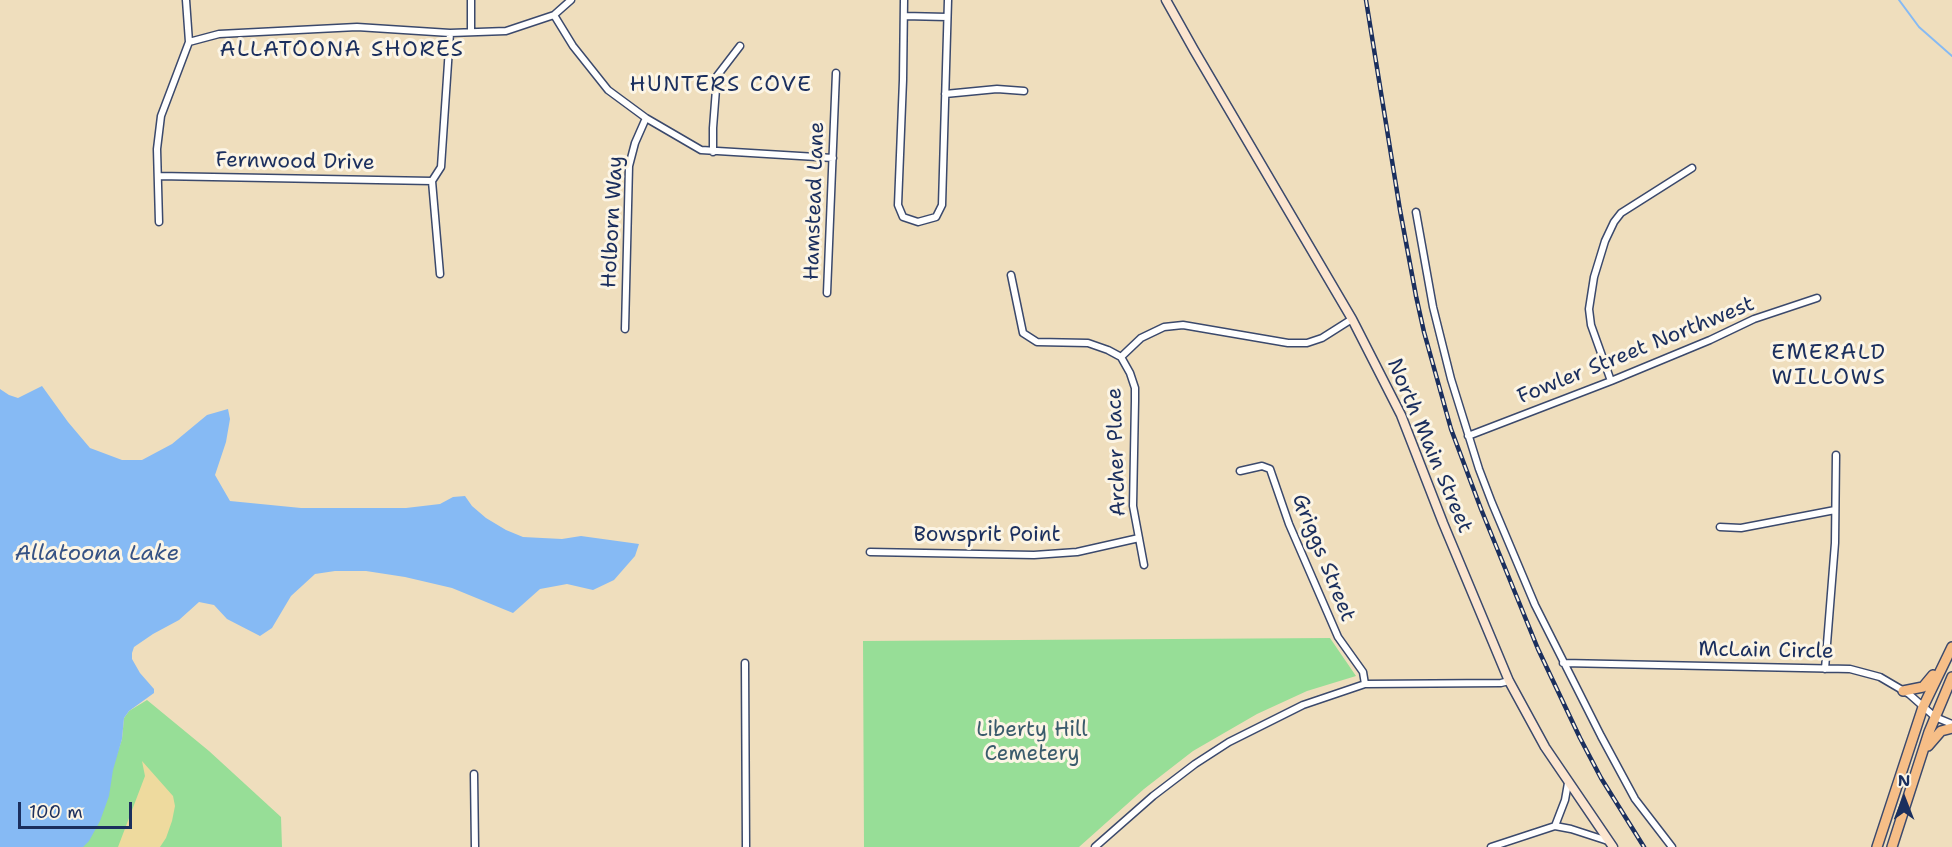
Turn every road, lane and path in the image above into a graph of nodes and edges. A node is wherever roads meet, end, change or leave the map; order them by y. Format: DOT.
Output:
graph roads {
  1 [pos="186,0"];
  2 [pos="471,0"];
  3 [pos="571,0"];
  4 [pos="904,0"];
  5 [pos="948,0"];
  6 [pos="1167,0"];
  7 [pos="554,15"];
  8 [pos="904,16"];
  9 [pos="948,17"];
  10 [pos="471,31"];
  11 [pos="450,33"];
  12 [pos="189,42"];
  13 [pos="740,46"];
  14 [pos="836,74"];
  15 [pos="1024,91"];
  16 [pos="945,94"];
  17 [pos="645,118"];
  18 [pos="713,152"];
  19 [pos="833,158"];
  20 [pos="1692,168"];
  21 [pos="158,176"];
  22 [pos="432,181"];
  23 [pos="1416,212"];
  24 [pos="159,222"];
  25 [pos="440,274"];
  26 [pos="1011,276"];
  27 [pos="827,293"];
  28 [pos="1817,298"];
  29 [pos="1352,319"];
  30 [pos="625,330"];
  31 [pos="1121,357"];
  32 [pos="1611,381"];
  33 [pos="1468,436"];
  34 [pos="1836,454"];
  35 [pos="1240,471"];
  36 [pos="1835,510"];
  37 [pos="1720,527"];
  38 [pos="1139,538"];
  39 [pos="870,552"];
  40 [pos="1144,565"];
  41 [pos="1952,647"];
  42 [pos="1944,661"];
  43 [pos="745,663"];
  44 [pos="1563,663"];
  45 [pos="1825,669"];
  46 [pos="1952,677"];
  47 [pos="1509,681"];
  48 [pos="1365,684"];
  49 [pos="1903,691"];
  50 [pos="1923,707"];
  51 [pos="1935,717"];
  52 [pos="1952,726"];
  53 [pos="1920,758"];
  54 [pos="474,774"];
  55 [pos="1568,783"];
  56 [pos="1555,826"];
  57 [pos="1611,844"];
  58 [pos="476,847"];
  59 [pos="746,847"];
  60 [pos="1095,847"];
  61 [pos="1491,847"];
  62 [pos="1672,847"];
  63 [pos="1877,847"];
  64 [pos="1892,847"];
  1 -- 12 [label="street"];
  2 -- 10 [label="street"];
  3 -- 7 [label="street"];
  4 -- 8 [label="street"];
  5 -- 9 [label="street"];
  6 -- 29 [label="main road, North Main Street"];
  7 -- 10 [label="street"];
  7 -- 17 [label="street"];
  8 -- 9 [label="street"];
  8 -- 16 [label="street"];
  9 -- 16 [label="street"];
  10 -- 11 [label="street"];
  11 -- 12 [label="street"];
  11 -- 22 [label="street"];
  12 -- 21 [label="street"];
  13 -- 18 [label="street"];
  14 -- 19 [label="street, Hamstead Lane"];
  15 -- 16 [label="street"];
  17 -- 18 [label="street"];
  17 -- 30 [label="street, Holborn Way"];
  18 -- 19 [label="street"];
  19 -- 27 [label="street, Hamstead Lane"];
  20 -- 32 [label="street"];
  21 -- 22 [label="street, Fernwood Drive"];
  21 -- 24 [label="street"];
  22 -- 25 [label="street"];
  23 -- 33 [label="street"];
  26 -- 31 [label="street, Archer Place"];
  28 -- 32 [label="street, Fowler Street Northwest"];
  29 -- 31 [label="street"];
  29 -- 47 [label="main road, North Main Street"];
  31 -- 38 [label="street, Archer Place"];
  32 -- 33 [label="street, Fowler Street Northwest"];
  33 -- 44 [label="street"];
  34 -- 36 [label="street"];
  35 -- 48 [label="street, Griggs Street"];
  36 -- 37 [label="street"];
  36 -- 45 [label="street"];
  38 -- 39 [label="street, Bowsprit Point"];
  38 -- 40 [label="street, Archer Place"];
  41 -- 42 [label="main road"];
  42 -- 49 [label="main road"];
  42 -- 50 [label="main road"];
  43 -- 59 [label="street"];
  44 -- 45 [label="street, McLain Circle"];
  44 -- 62 [label="street"];
  45 -- 49 [label="street, McLain Circle"];
  46 -- 51 [label="main road"];
  47 -- 48 [label="street"];
  47 -- 55 [label="main road, North Main Street"];
  48 -- 60 [label="street"];
  49 -- 50 [label="street, McLain Circle"];
  50 -- 51 [label="street, McLain Circle"];
  50 -- 63 [label="main road"];
  51 -- 52 [label="street, McLain Circle"];
  51 -- 53 [label="main road"];
  52 -- 53 [label="main road"];
  53 -- 64 [label="main road"];
  54 -- 58 [label="street"];
  55 -- 56 [label="street"];
  55 -- 57 [label="main road, North Main Street"];
  56 -- 57 [label="street"];
  56 -- 61 [label="street"];
}
